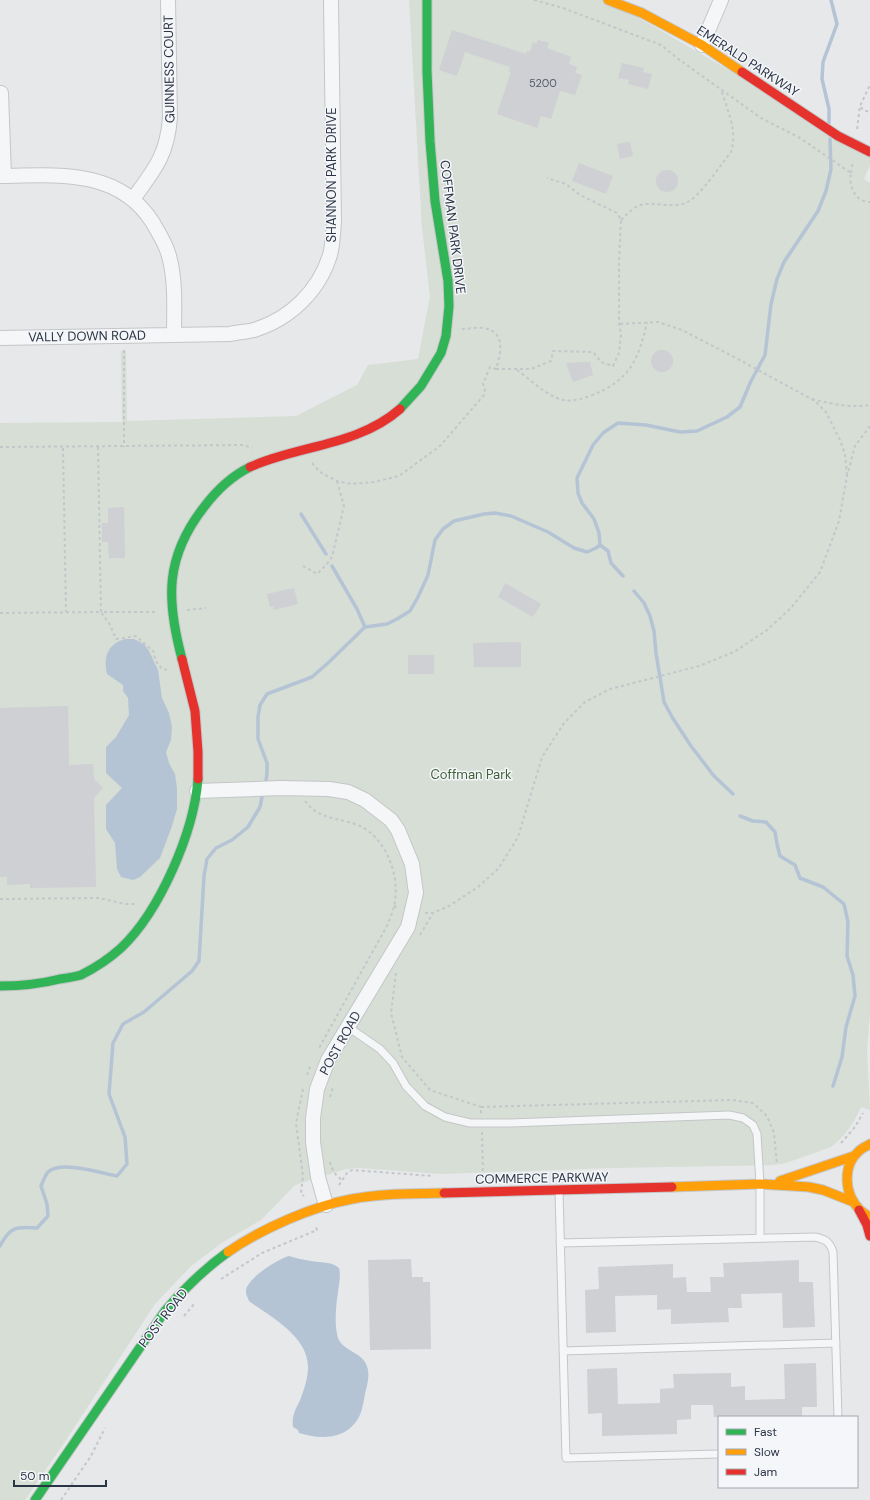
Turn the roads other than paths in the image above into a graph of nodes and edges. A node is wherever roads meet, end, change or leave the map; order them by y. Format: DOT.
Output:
graph roads {
  1 [pos="168,0"];
  2 [pos="331,0"];
  3 [pos="427,0"];
  4 [pos="608,0"];
  5 [pos="720,0"];
  6 [pos="702,44"];
  7 [pos="1,93"];
  8 [pos="870,152"];
  9 [pos="2,176"];
  10 [pos="133,199"];
  11 [pos="174,335"];
  12 [pos="0,338"];
  13 [pos="197,791"];
  14 [pos="0,986"];
  15 [pos="348,1027"];
  16 [pos="869,1142"];
  17 [pos="854,1156"];
  18 [pos="760,1184"];
  19 [pos="559,1191"];
  20 [pos="851,1201"];
  21 [pos="326,1205"];
  22 [pos="859,1210"];
  23 [pos="870,1217"];
  24 [pos="870,1236"];
  25 [pos="760,1238"];
  26 [pos="560,1243"];
  27 [pos="836,1344"];
  28 [pos="563,1351"];
  29 [pos="838,1416"];
  30 [pos="718,1454"];
  31 [pos="35,1500"];
  1 -- 10 [label="street, GUINNESS COURT"];
  2 -- 11 [label="street, SHANNON PARK DRIVE"];
  3 -- 13 [label="street, COFFMAN PARK DRIVE"];
  4 -- 6 [label="street, EMERALD PARKWAY"];
  5 -- 6 [label="street"];
  6 -- 8 [label="street, EMERALD PARKWAY"];
  7 -- 9 [label="street"];
  9 -- 10 [label="street"];
  10 -- 11 [label="street"];
  11 -- 12 [label="street, VALLY DOWN ROAD"];
  13 -- 14 [label="street, COFFMAN PARK DRIVE"];
  13 -- 15 [label="street, POST ROAD"];
  15 -- 18 [label="lane"];
  15 -- 21 [label="street, POST ROAD"];
  16 -- 17 [label="street"];
  17 -- 18 [label="street, COMMERCE PARKWAY"];
  17 -- 20 [label="street"];
  18 -- 19 [label="street, COMMERCE PARKWAY"];
  18 -- 20 [label="street, COMMERCE PARKWAY"];
  18 -- 25 [label="lane"];
  19 -- 21 [label="street, COMMERCE PARKWAY"];
  19 -- 26 [label="lane"];
  20 -- 22 [label="street"];
  21 -- 31 [label="street, POST ROAD"];
  22 -- 23 [label="street"];
  22 -- 24 [label="street"];
  25 -- 26 [label="lane"];
  25 -- 27 [label="lane"];
  26 -- 28 [label="lane"];
  27 -- 28 [label="lane"];
  27 -- 29 [label="lane"];
  28 -- 30 [label="lane"];
}
